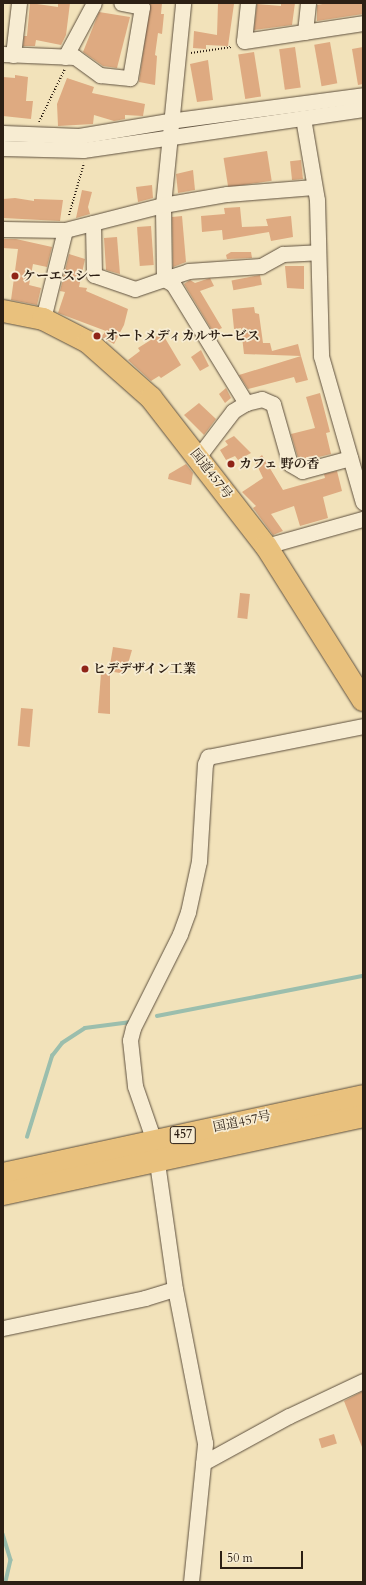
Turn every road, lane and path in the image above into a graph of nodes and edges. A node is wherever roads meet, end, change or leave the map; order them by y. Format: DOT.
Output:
graph roads {
  1 [pos="18,3"];
  2 [pos="94,3"];
  3 [pos="121,3"];
  4 [pos="182,3"];
  5 [pos="248,3"];
  6 [pos="308,3"];
  7 [pos="363,23"];
  8 [pos="305,32"];
  9 [pos="244,41"];
  10 [pos="188,53"];
  11 [pos="8,54"];
  12 [pos="68,57"];
  13 [pos="363,95"];
  14 [pos="363,109"];
  15 [pos="303,118"];
  16 [pos="169,121"];
  17 [pos="36,128"];
  18 [pos="3,134"];
  19 [pos="170,138"];
  20 [pos="3,148"];
  21 [pos="84,163"];
  22 [pos="314,187"];
  23 [pos="163,205"];
  24 [pos="93,223"];
  25 [pos="3,229"];
  26 [pos="65,230"];
  27 [pos="318,252"];
  28 [pos="164,279"];
  29 [pos="3,311"];
  30 [pos="43,319"];
  31 [pos="246,403"];
  32 [pos="198,457"];
  33 [pos="350,458"];
  34 [pos="363,502"];
  35 [pos="363,519"];
  36 [pos="266,546"];
  37 [pos="363,700"];
  38 [pos="363,726"];
  39 [pos="363,1096"];
  40 [pos="363,1116"];
  41 [pos="156,1151"];
  42 [pos="3,1174"];
  43 [pos="3,1194"];
  44 [pos="175,1289"];
  45 [pos="3,1328"];
  46 [pos="363,1381"];
  47 [pos="203,1463"];
  48 [pos="191,1582"];
  1 -- 11 [label="street"];
  2 -- 12 [label="street"];
  3 -- 12 [label="street"];
  4 -- 16 [label="street"];
  5 -- 9 [label="street"];
  6 -- 8 [label="street"];
  7 -- 8 [label="street"];
  8 -- 9 [label="street"];
  9 -- 10 [label="path"];
  11 -- 12 [label="street"];
  12 -- 17 [label="path"];
  13 -- 16 [label="street"];
  14 -- 15 [label="street"];
  15 -- 19 [label="street"];
  15 -- 22 [label="street"];
  16 -- 18 [label="street"];
  16 -- 19 [label="street"];
  19 -- 20 [label="street"];
  19 -- 23 [label="street"];
  21 -- 26 [label="path"];
  22 -- 23 [label="street"];
  22 -- 27 [label="street"];
  23 -- 24 [label="street"];
  23 -- 28 [label="street"];
  24 -- 26 [label="street"];
  24 -- 28 [label="street"];
  25 -- 26 [label="street"];
  26 -- 30 [label="street"];
  27 -- 28 [label="street"];
  27 -- 33 [label="street"];
  28 -- 31 [label="street"];
  29 -- 30 [label="highway, 国道457号"];
  30 -- 32 [label="highway, 国道457号"];
  31 -- 32 [label="street"];
  31 -- 33 [label="street"];
  32 -- 36 [label="highway, 国道457号"];
  33 -- 34 [label="street"];
  35 -- 36 [label="street"];
  36 -- 37 [label="highway, 国道457号"];
  38 -- 41 [label="street"];
  39 -- 41 [label="highway, 国道457号 / 457"];
  40 -- 41 [label="highway, 国道457号 / 457"];
  41 -- 42 [label="highway, 国道457号 / 457"];
  41 -- 43 [label="highway, 国道457号 / 457"];
  41 -- 44 [label="street"];
  44 -- 45 [label="street"];
  44 -- 47 [label="street"];
  46 -- 47 [label="street"];
  47 -- 48 [label="street"];
}
